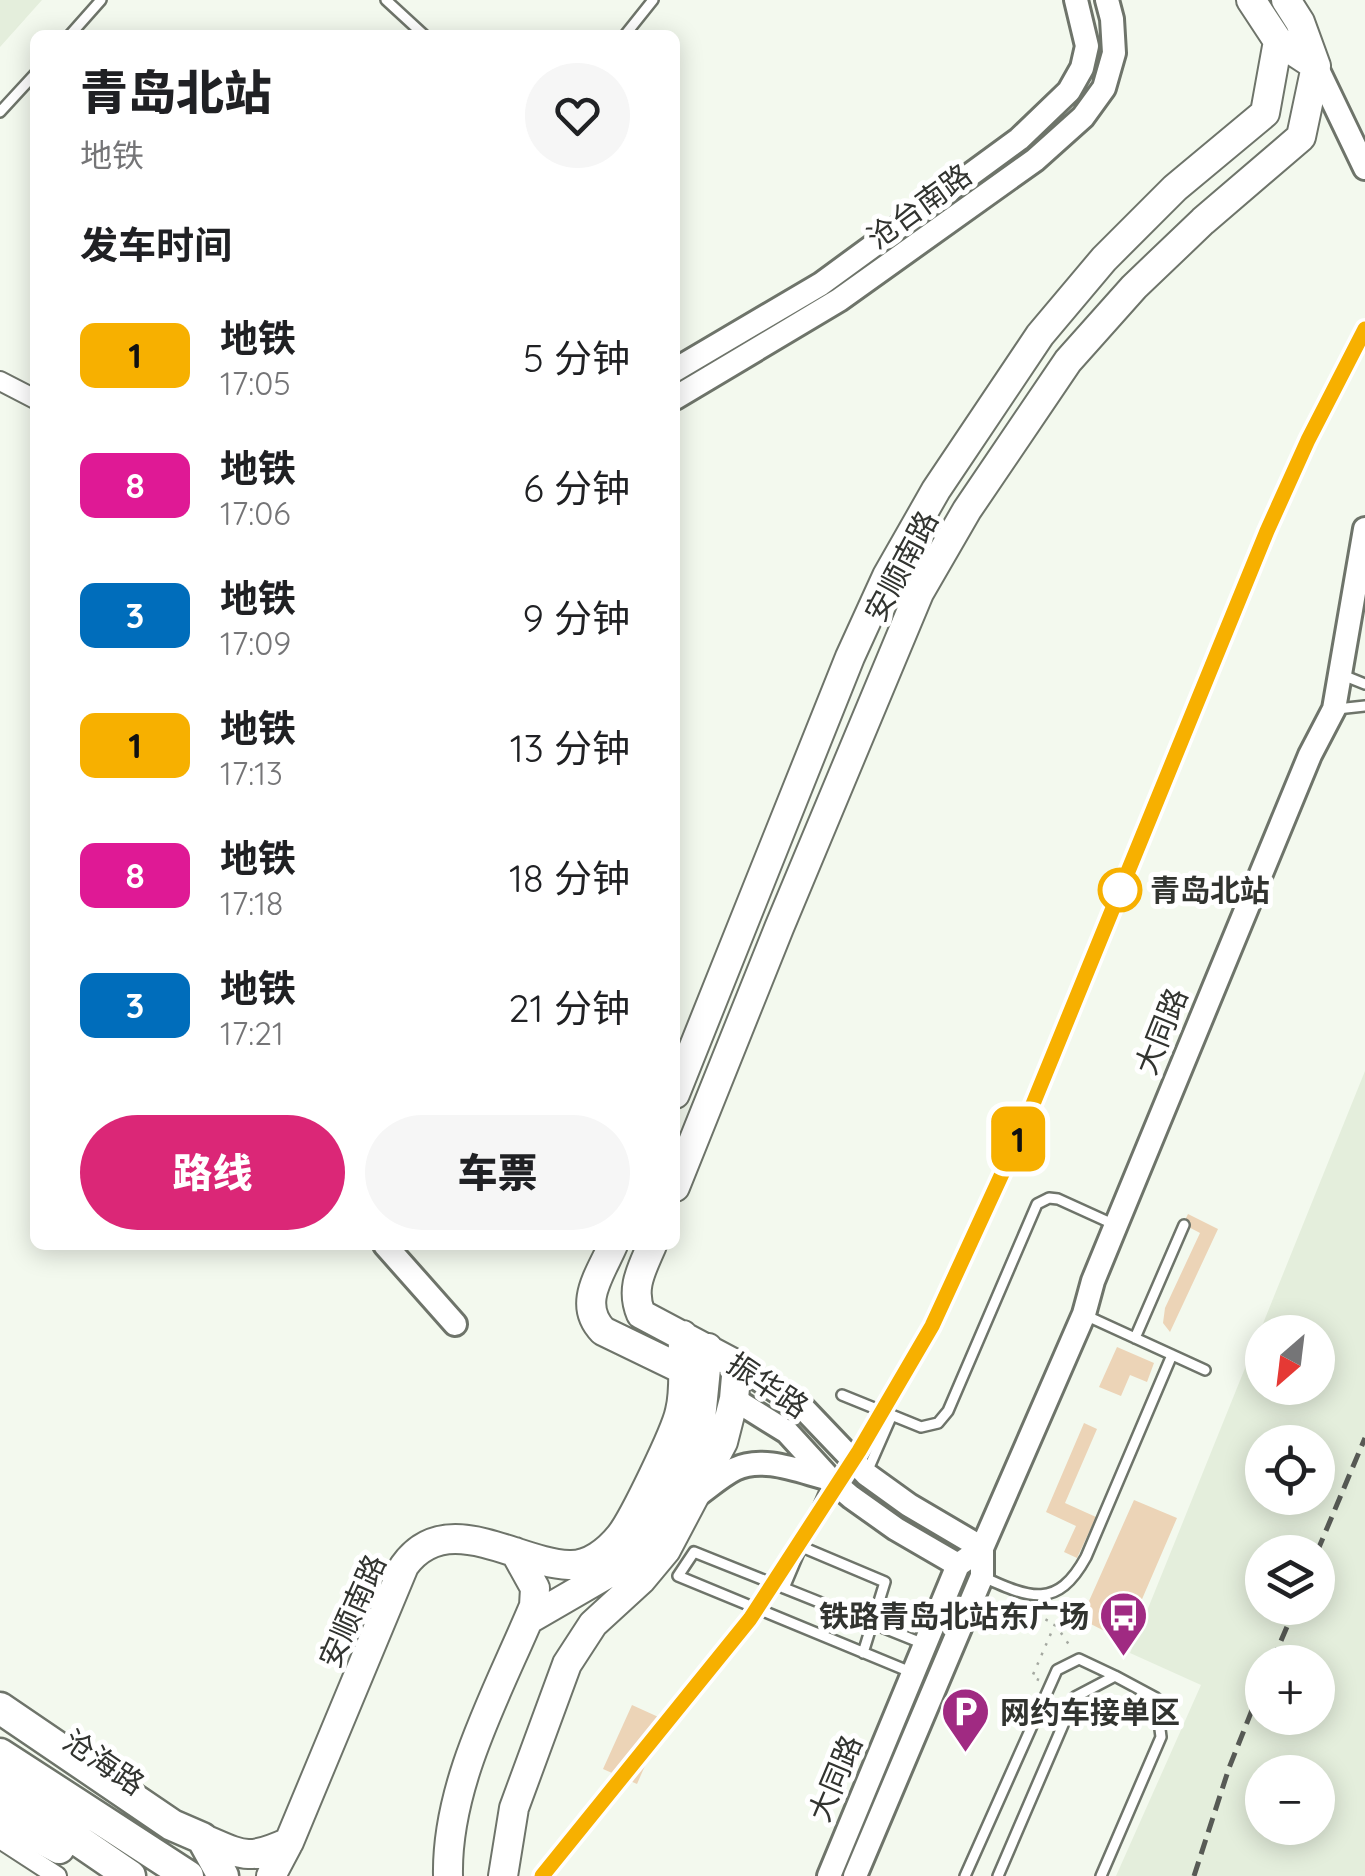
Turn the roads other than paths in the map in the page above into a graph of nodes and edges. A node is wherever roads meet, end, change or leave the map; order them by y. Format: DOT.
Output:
graph roads {
  1 [pos="101,0"];
  2 [pos="386,0"];
  3 [pos="653,0"];
  4 [pos="1076,0"];
  5 [pos="1107,0"];
  6 [pos="1251,0"];
  7 [pos="1286,0"];
  8 [pos="74,30"];
  9 [pos="419,30"];
  10 [pos="629,30"];
  11 [pos="1278,41"];
  12 [pos="1316,66"];
  13 [pos="30,79"];
  14 [pos="0,112"];
  15 [pos="1365,168"];
  16 [pos="680,367"];
  17 [pos="0,382"];
  18 [pos="680,395"];
  19 [pos="30,397"];
  20 [pos="1365,529"];
  21 [pos="1360,598"];
  22 [pos="1338,673"];
  23 [pos="1365,684"];
  24 [pos="1365,706"];
  25 [pos="1334,709"];
  26 [pos="680,1081"];
  27 [pos="680,1175"];
  28 [pos="1116,1225"];
  29 [pos="1184,1225"];
  30 [pos="389,1250"];
  31 [pos="611,1250"];
  32 [pos="650,1250"];
  33 [pos="1084,1314"];
  34 [pos="455,1324"];
  35 [pos="683,1334"];
  36 [pos="1135,1338"];
  37 [pos="708,1348"];
  38 [pos="1172,1355"];
  39 [pos="737,1365"];
  40 [pos="682,1368"];
  41 [pos="1205,1370"];
  42 [pos="707,1382"];
  43 [pos="842,1394"];
  44 [pos="734,1399"];
  45 [pos="892,1415"];
  46 [pos="866,1474"];
  47 [pos="830,1479"];
  48 [pos="695,1497"];
  49 [pos="802,1547"];
  50 [pos="982,1548"];
  51 [pos="515,1552"];
  52 [pos="958,1565"];
  53 [pos="982,1576"];
  54 [pos="784,1588"];
  55 [pos="528,1620"];
  56 [pos="873,1624"];
  57 [pos="926,1645"];
  58 [pos="863,1652"];
  59 [pos="914,1674"];
  60 [pos="1115,1676"];
  61 [pos="0,1692"];
  62 [pos="0,1708"];
  63 [pos="0,1755"];
  64 [pos="0,1787"];
  65 [pos="0,1798"];
  66 [pos="0,1816"];
  67 [pos="202,1838"];
  68 [pos="0,1839"];
  69 [pos="290,1842"];
  70 [pos="115,1875"];
  71 [pos="57,1876"];
  72 [pos="178,1876"];
  73 [pos="188,1876"];
  74 [pos="222,1876"];
  75 [pos="271,1876"];
  76 [pos="448,1876"];
  77 [pos="503,1876"];
  78 [pos="828,1876"];
  79 [pos="855,1876"];
  80 [pos="965,1876"];
  81 [pos="998,1876"];
  82 [pos="1101,1876"];
  1 -- 8 [label="lane"];
  2 -- 9 [label="lane"];
  3 -- 10 [label="lane"];
  4 -- 16 [label="street, 沧台南路"];
  5 -- 18 [label="street, 沧台南路"];
  6 -- 11 [label="main road"];
  7 -- 12 [label="main road"];
  11 -- 12 [label="main road"];
  11 -- 26 [label="main road, 安顺南路"];
  12 -- 15 [label="street"];
  12 -- 27 [label="main road, 安顺南路"];
  13 -- 14 [label="lane"];
  17 -- 19 [label="street"];
  20 -- 21 [label="street, 大同路"];
  21 -- 22 [label="street, 大同路"];
  22 -- 23 [label="lane"];
  22 -- 25 [label="street, 大同路"];
  24 -- 25 [label="lane"];
  25 -- 28 [label="street, 大同路"];
  28 -- 33 [label="street, 大同路"];
  28 -- 45 [label="lane"];
  29 -- 36 [label="lane"];
  30 -- 34 [label="street"];
  31 -- 40 [label="main road, 振华路"];
  32 -- 35 [label="main road"];
  33 -- 36 [label="lane"];
  33 -- 50 [label="street, 大同路"];
  35 -- 37 [label="main road"];
  35 -- 40 [label="main road, 安顺南路"];
  36 -- 38 [label="lane"];
  37 -- 39 [label="main road"];
  37 -- 42 [label="main road"];
  38 -- 41 [label="lane"];
  38 -- 53 [label="lane"];
  39 -- 44 [label="main road"];
  39 -- 46 [label="street, 振华路"];
  40 -- 42 [label="main road, 振华路"];
  40 -- 51 [label="main road, 安顺南路"];
  42 -- 44 [label="main road, 振华路"];
  42 -- 55 [label="main road"];
  43 -- 45 [label="lane"];
  44 -- 47 [label="street, 振华路"];
  44 -- 48 [label="main road"];
  45 -- 46 [label="lane"];
  46 -- 50 [label="street, 振华路"];
  47 -- 48 [label="street"];
  47 -- 49 [label="lane"];
  47 -- 52 [label="street, 振华路"];
  48 -- 77 [label="main road"];
  49 -- 54 [label="lane"];
  49 -- 56 [label="lane"];
  50 -- 52 [label="street"];
  50 -- 53 [label="street, 大同路"];
  51 -- 55 [label="main road"];
  51 -- 69 [label="main road, 安顺南路"];
  52 -- 53 [label="lane"];
  52 -- 57 [label="street, 大同路"];
  53 -- 79 [label="street, 大同路"];
  54 -- 56 [label="lane"];
  54 -- 58 [label="lane"];
  55 -- 76 [label="main road"];
  56 -- 57 [label="lane"];
  56 -- 58 [label="lane"];
  57 -- 59 [label="street, 大同路"];
  58 -- 59 [label="lane"];
  59 -- 78 [label="street, 大同路"];
  60 -- 80 [label="lane"];
  60 -- 81 [label="lane"];
  60 -- 82 [label="lane"];
  61 -- 67 [label="street, 沧海路"];
  62 -- 67 [label="main road"];
  63 -- 72 [label="street, 沧海路"];
  63 -- 73 [label="main road"];
  64 -- 70 [label="main road"];
  65 -- 70 [label="street"];
  66 -- 70 [label="main road"];
  67 -- 69 [label="main road"];
  67 -- 74 [label="main road"];
  68 -- 71 [label="street"];
  69 -- 75 [label="main road, 安顺南路"];
}
